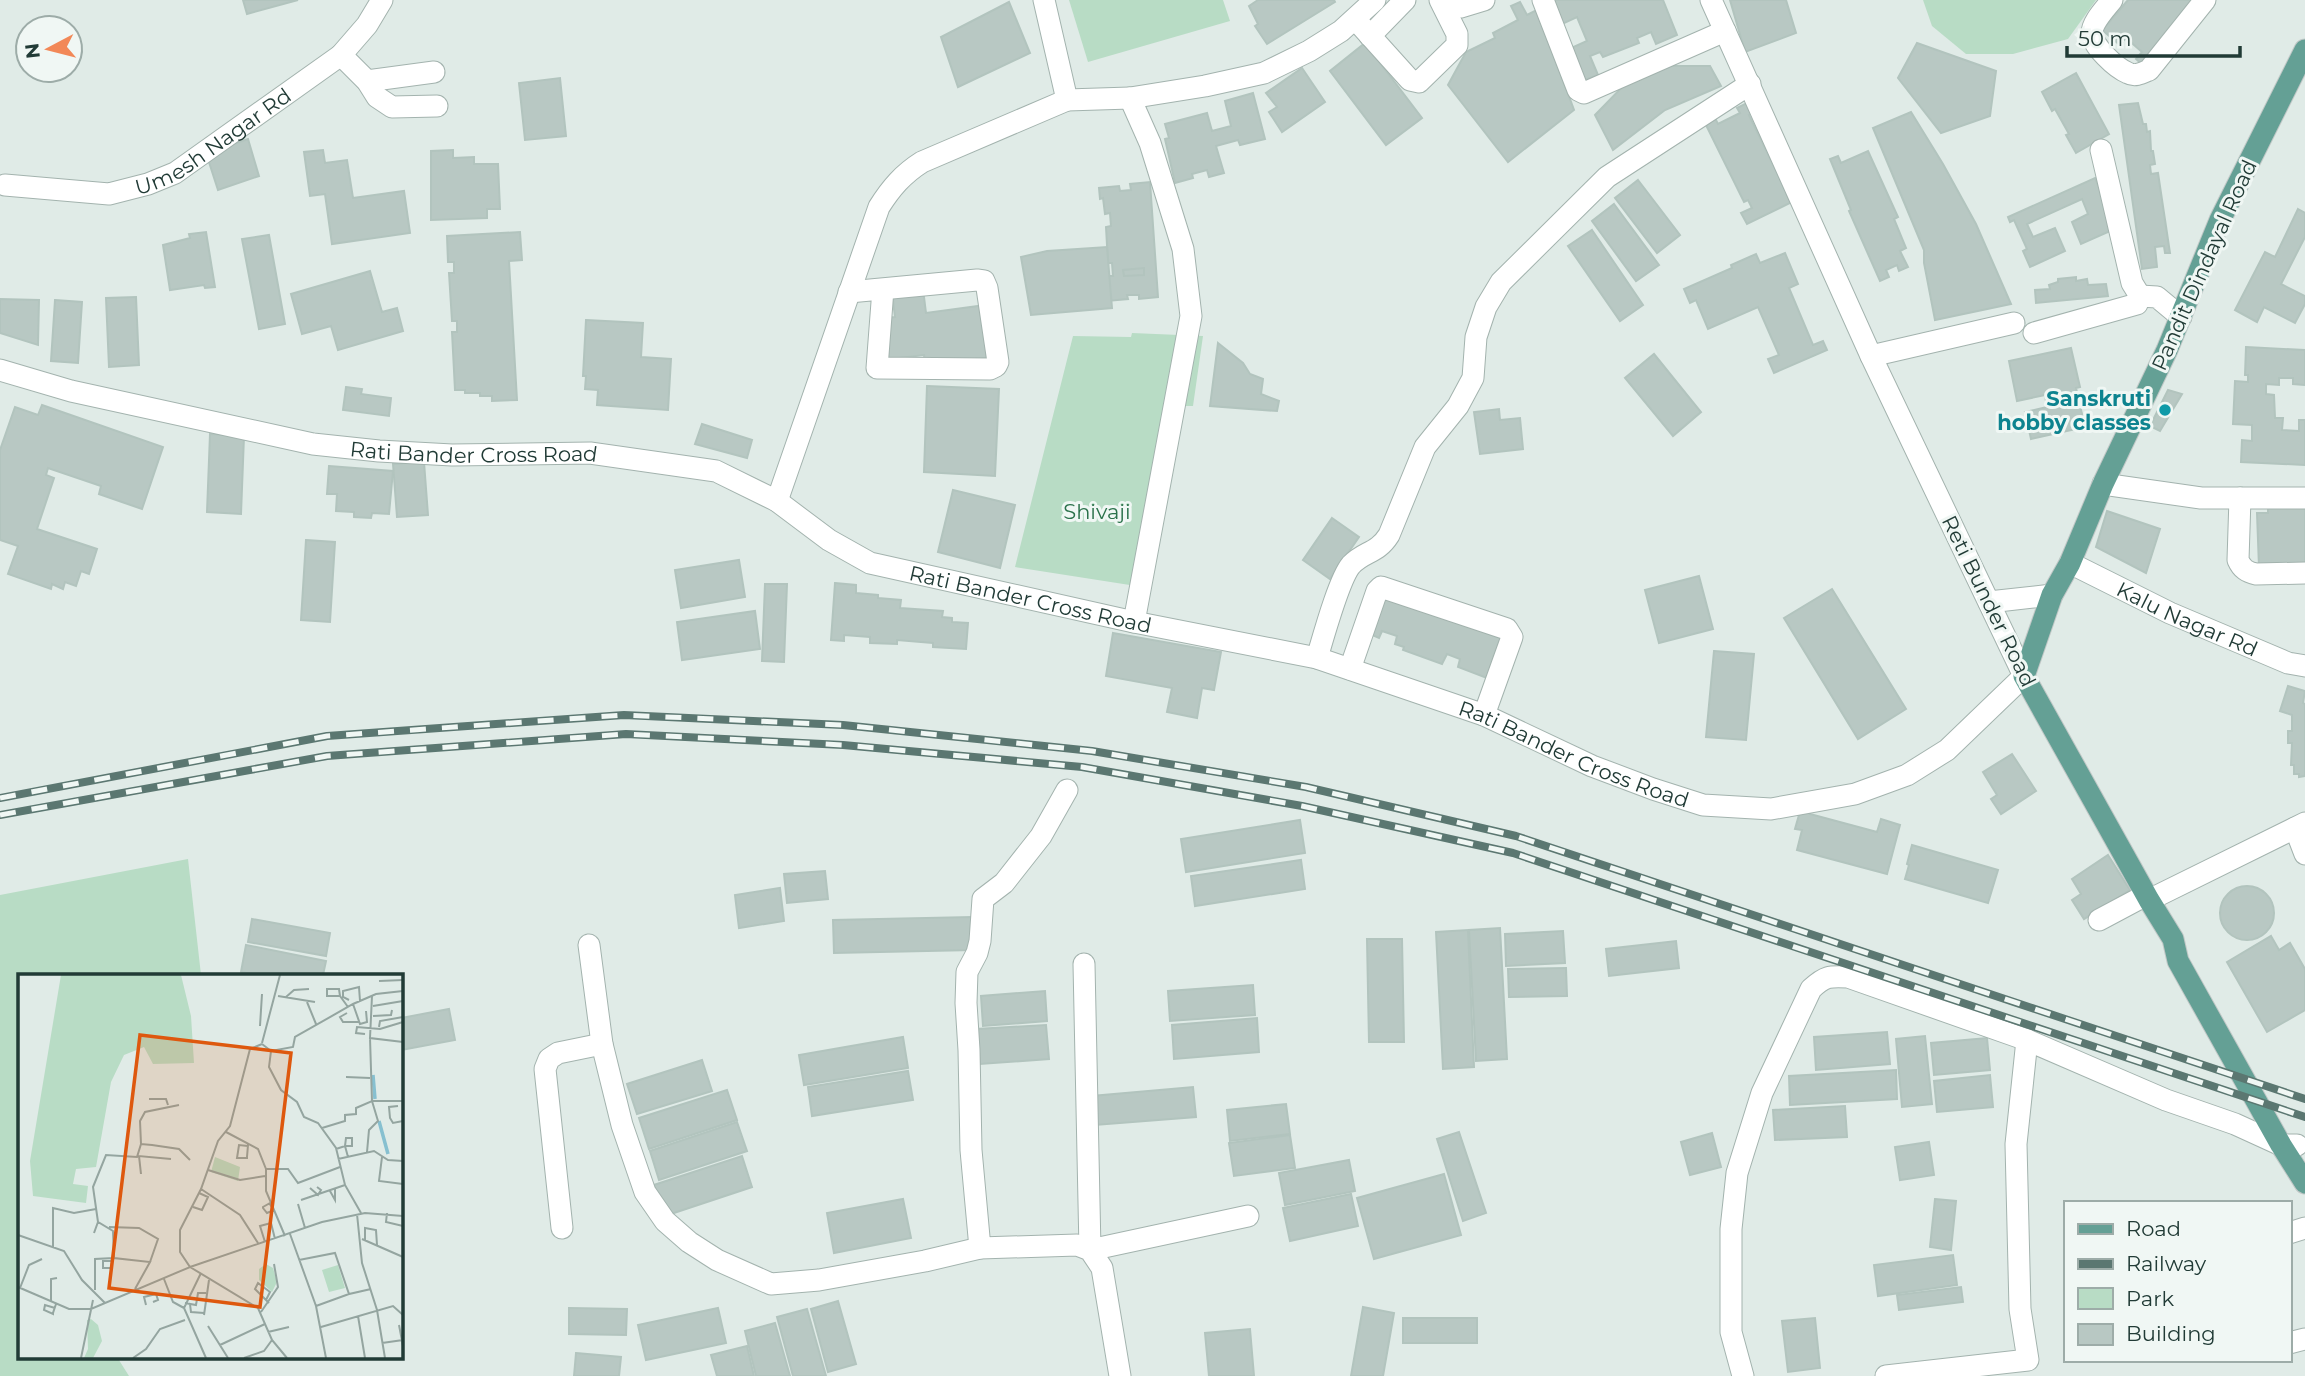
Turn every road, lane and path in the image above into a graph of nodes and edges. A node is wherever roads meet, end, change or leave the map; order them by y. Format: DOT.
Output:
graph roads {
  1 [pos="382,0"];
  2 [pos="1044,0"];
  3 [pos="1375,0"];
  4 [pos="1405,0"];
  5 [pos="1440,0"];
  6 [pos="1455,0"];
  7 [pos="1484,0"];
  8 [pos="1543,0"];
  9 [pos="1711,0"];
  10 [pos="2112,0"];
  11 [pos="2205,0"];
  12 [pos="1355,19"];
  13 [pos="1725,31"];
  14 [pos="1370,36"];
  15 [pos="2305,50"];
  16 [pos="341,55"];
  17 [pos="434,72"];
  18 [pos="367,80"];
  19 [pos="1749,84"];
  20 [pos="1130,98"];
  21 [pos="1067,100"];
  22 [pos="437,106"];
  23 [pos="2101,150"];
  24 [pos="2,182"];
  25 [pos="883,289"];
  26 [pos="849,292"];
  27 [pos="2140,296"];
  28 [pos="2181,317"];
  29 [pos="2014,323"];
  30 [pos="2034,333"];
  31 [pos="1871,356"];
  32 [pos="1,375"];
  33 [pos="2103,484"];
  34 [pos="2240,498"];
  35 [pos="2305,498"];
  36 [pos="777,501"];
  37 [pos="2070,563"];
  38 [pos="2305,573"];
  39 [pos="2052,595"];
  40 [pos="1989,602"];
  41 [pos="1134,622"];
  42 [pos="1317,658"];
  43 [pos="2305,666"];
  44 [pos="1349,669"];
  45 [pos="2024,676"];
  46 [pos="1483,715"];
  47 [pos="1067,790"];
  48 [pos="2300,825"];
  49 [pos="2305,854"];
  50 [pos="2147,897"];
  51 [pos="2099,920"];
  52 [pos="589,945"];
  53 [pos="1084,964"];
  54 [pos="2027,1040"];
  55 [pos="602,1044"];
  56 [pos="2294,1149"];
  57 [pos="2305,1183"];
  58 [pos="1248,1216"];
  59 [pos="562,1228"];
  60 [pos="980,1248"];
  61 [pos="1090,1250"];
  62 [pos="2029,1368"];
  63 [pos="1120,1376"];
  64 [pos="1743,1376"];
  65 [pos="1886,1376"];
  1 -- 16 [label="street, Umesh Nagar Rd"];
  2 -- 21 [label="street"];
  3 -- 12 [label="street"];
  4 -- 14 [label="street"];
  5 -- 14 [label="street"];
  6 -- 7 [label="street"];
  8 -- 13 [label="street"];
  9 -- 13 [label="street, Reti Bunder Road"];
  10 -- 11 [label="street"];
  12 -- 14 [label="street"];
  12 -- 20 [label="street"];
  13 -- 19 [label="street, Reti Bunder Road"];
  15 -- 28 [label="main road, Pandit Dindayal Road"];
  16 -- 18 [label="street"];
  16 -- 24 [label="street, Umesh Nagar Rd"];
  17 -- 18 [label="street"];
  18 -- 22 [label="street"];
  19 -- 31 [label="street, Reti Bunder Road"];
  19 -- 42 [label="street"];
  20 -- 21 [label="street"];
  20 -- 41 [label="street"];
  21 -- 26 [label="street"];
  23 -- 27 [label="street"];
  25 -- 25 [label="street"];
  25 -- 26 [label="street"];
  26 -- 36 [label="street"];
  27 -- 28 [label="street"];
  27 -- 30 [label="street"];
  28 -- 33 [label="main road, Pandit Dindayal Road"];
  29 -- 31 [label="street"];
  31 -- 40 [label="street, Reti Bunder Road"];
  32 -- 36 [label="street, Rati Bander Cross Road"];
  33 -- 34 [label="street"];
  33 -- 37 [label="main road, Pandit Dindayal Road"];
  34 -- 35 [label="street"];
  34 -- 38 [label="street"];
  36 -- 41 [label="street, Rati Bander Cross Road"];
  37 -- 39 [label="main road, Pandit Dindayal Road"];
  37 -- 43 [label="street, Kalu Nagar Rd"];
  39 -- 40 [label="street"];
  39 -- 45 [label="main road, Pandit Dindayal Road"];
  40 -- 45 [label="street, Reti Bunder Road"];
  41 -- 42 [label="street, Rati Bander Cross Road"];
  42 -- 44 [label="street, Rati Bander Cross Road"];
  44 -- 46 [label="street, Rati Bander Cross Road"];
  44 -- 46 [label="street"];
  45 -- 46 [label="street, Rati Bander Cross Road"];
  45 -- 50 [label="main road, Reti Bunder Road"];
  47 -- 60 [label="street"];
  48 -- 49 [label="street"];
  48 -- 50 [label="street"];
  50 -- 51 [label="street"];
  50 -- 56 [label="main road, Reti Bunder Road"];
  52 -- 55 [label="street"];
  53 -- 61 [label="street"];
  54 -- 56 [label="street"];
  54 -- 62 [label="street"];
  54 -- 64 [label="street"];
  55 -- 59 [label="street"];
  55 -- 60 [label="street"];
  56 -- 57 [label="main road, Reti Bunder Road"];
  58 -- 61 [label="street"];
  60 -- 61 [label="street"];
  61 -- 63 [label="street"];
  62 -- 65 [label="street"];
}
